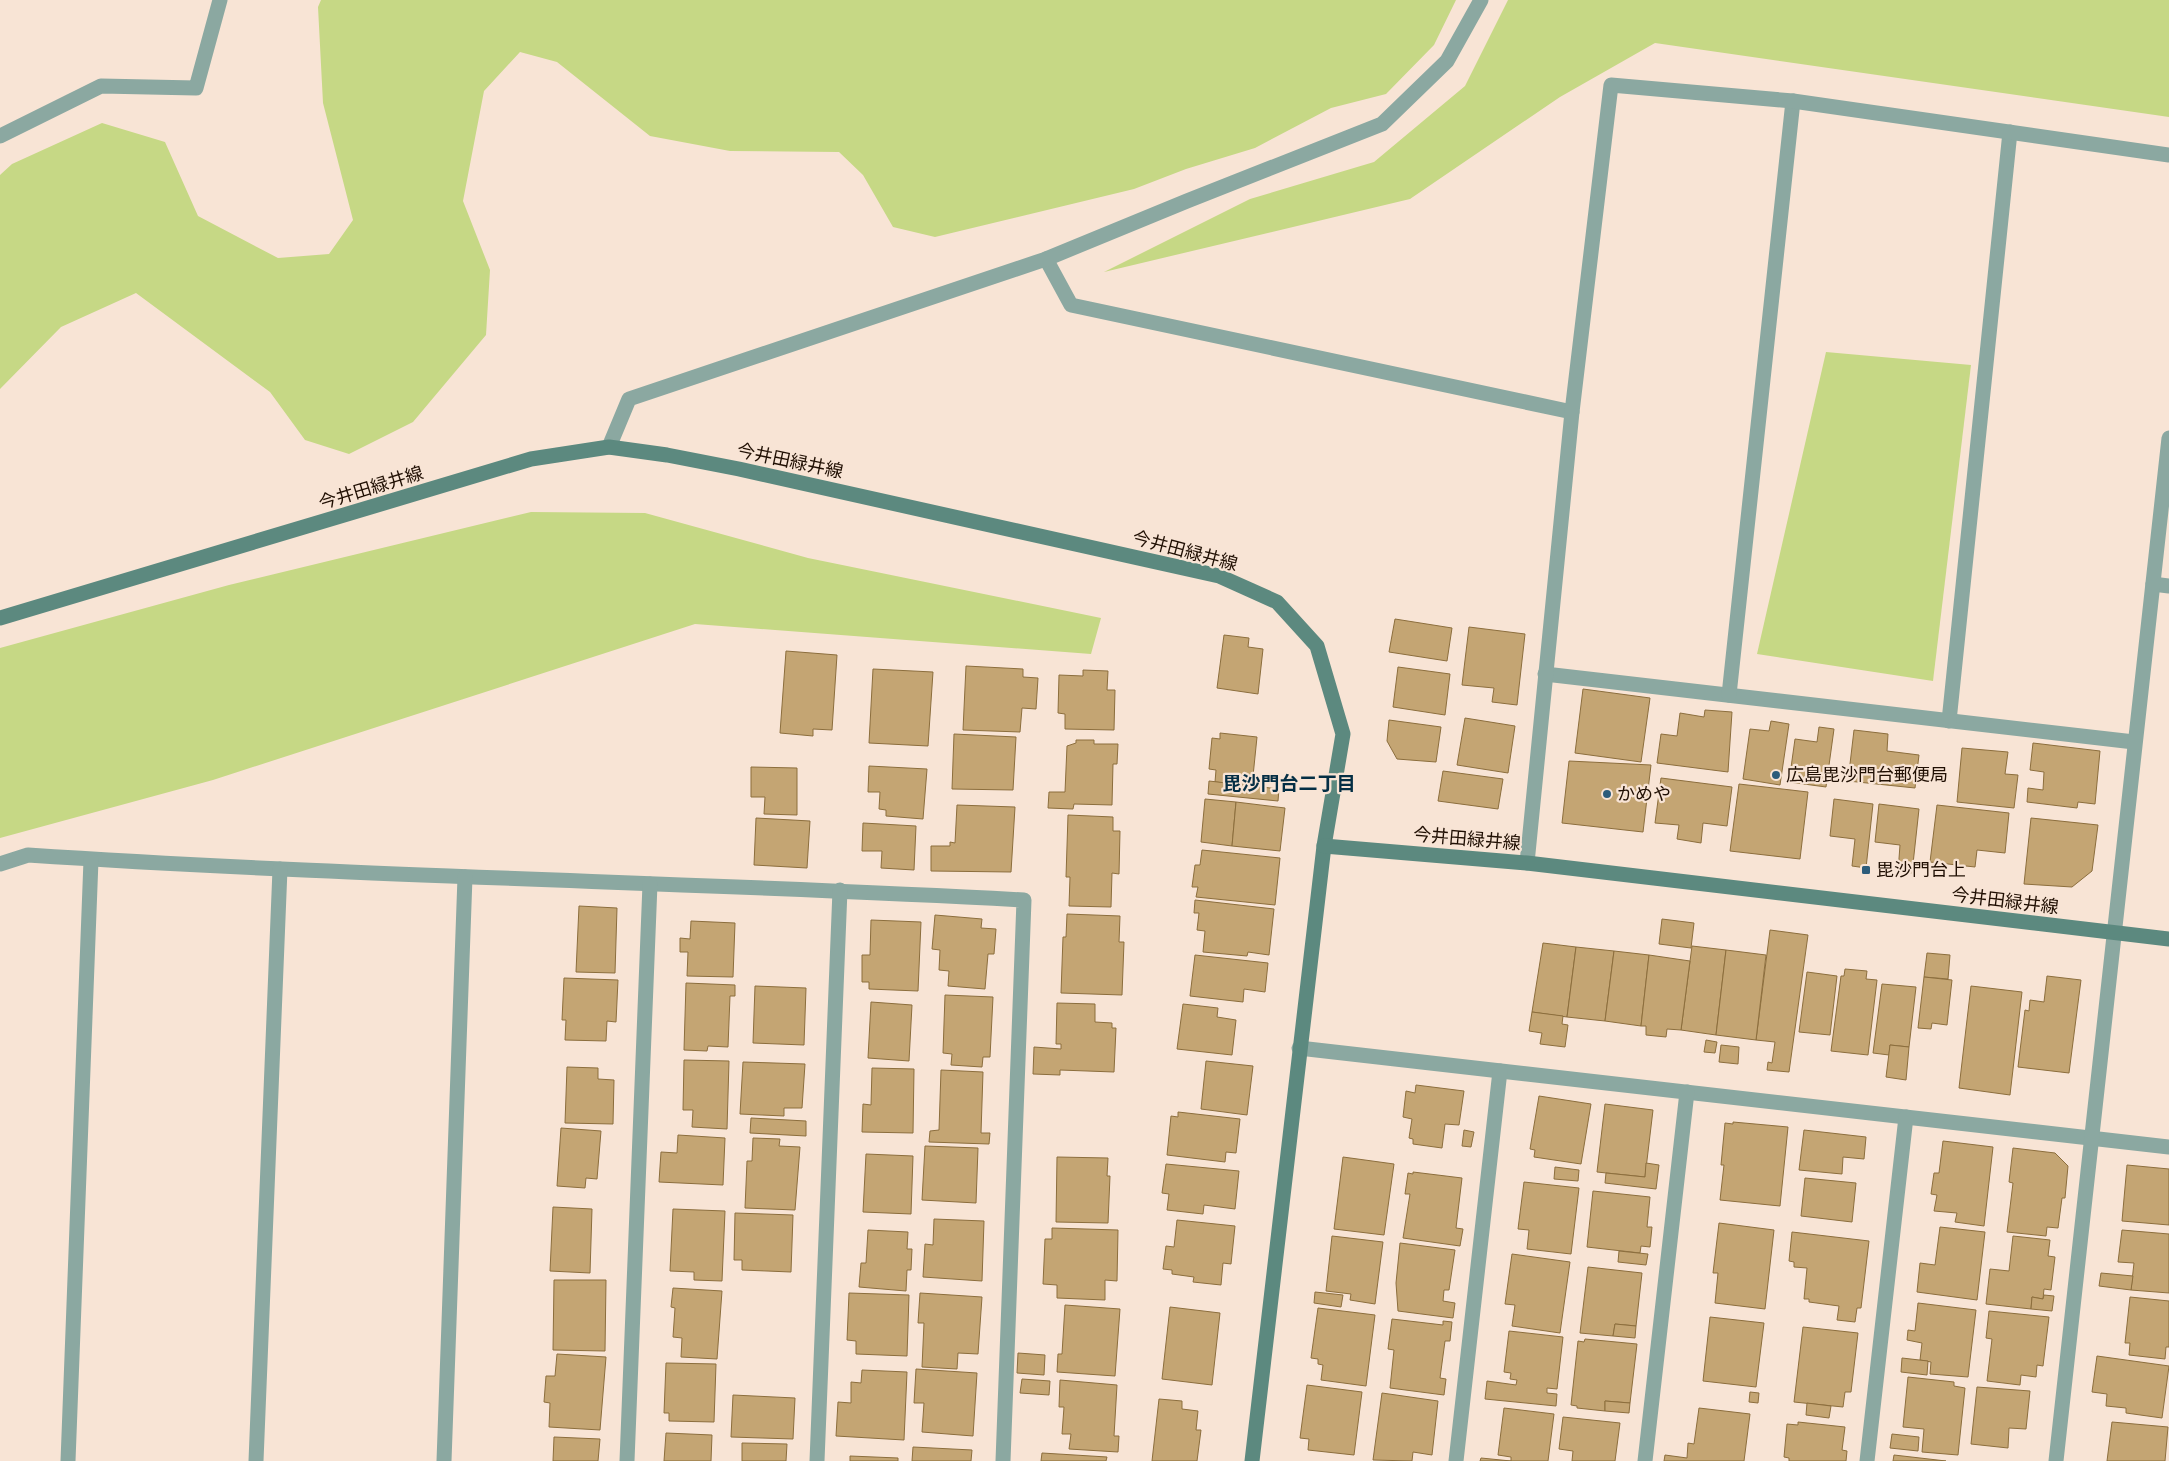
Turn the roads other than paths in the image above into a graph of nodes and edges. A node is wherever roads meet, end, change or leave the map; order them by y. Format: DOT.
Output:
graph roads {
  1 [pos="220,0"];
  2 [pos="1482,0"];
  3 [pos="1793,101"];
  4 [pos="2010,132"];
  5 [pos="0,136"];
  6 [pos="2169,155"];
  7 [pos="1046,259"];
  8 [pos="1572,412"];
  9 [pos="2169,438"];
  10 [pos="609,447"];
  11 [pos="2152,584"];
  12 [pos="2169,586"];
  13 [pos="0,618"];
  14 [pos="1546,674"];
  15 [pos="1730,695"];
  16 [pos="1949,721"];
  17 [pos="2134,742"];
  18 [pos="1324,846"];
  19 [pos="91,860"];
  20 [pos="1527,863"];
  21 [pos="0,864"];
  22 [pos="280,869"];
  23 [pos="465,877"];
  24 [pos="650,884"];
  25 [pos="840,890"];
  26 [pos="2116,933"];
  27 [pos="2169,939"];
  28 [pos="1299,1048"];
  29 [pos="1500,1071"];
  30 [pos="1687,1092"];
  31 [pos="1906,1117"];
  32 [pos="2093,1138"];
  33 [pos="2169,1147"];
  34 [pos="68,1461"];
  35 [pos="256,1461"];
  36 [pos="444,1461"];
  37 [pos="627,1461"];
  38 [pos="817,1461"];
  39 [pos="1003,1461"];
  40 [pos="1252,1461"];
  41 [pos="1456,1461"];
  42 [pos="1645,1461"];
  43 [pos="1867,1461"];
  44 [pos="2056,1461"];
  1 -- 5 [label="street"];
  2 -- 7 [label="street"];
  3 -- 4 [label="street"];
  3 -- 8 [label="street"];
  3 -- 15 [label="street"];
  4 -- 6 [label="street"];
  4 -- 16 [label="street"];
  7 -- 8 [label="street"];
  7 -- 10 [label="street"];
  8 -- 14 [label="street"];
  9 -- 11 [label="street"];
  10 -- 13 [label="main road, 今井田緑井線"];
  10 -- 18 [label="main road, 今井田緑井線"];
  11 -- 12 [label="street"];
  11 -- 17 [label="street"];
  14 -- 15 [label="street"];
  14 -- 20 [label="street"];
  15 -- 16 [label="street"];
  16 -- 17 [label="street"];
  17 -- 26 [label="street"];
  18 -- 20 [label="main road, 今井田緑井線"];
  18 -- 28 [label="main road"];
  19 -- 21 [label="street"];
  19 -- 22 [label="street"];
  19 -- 34 [label="street"];
  20 -- 26 [label="main road, 今井田緑井線"];
  22 -- 23 [label="street"];
  22 -- 35 [label="street"];
  23 -- 24 [label="street"];
  23 -- 36 [label="street"];
  24 -- 25 [label="street"];
  24 -- 37 [label="street"];
  25 -- 38 [label="street"];
  25 -- 39 [label="street"];
  26 -- 27 [label="main road, 今井田緑井線"];
  26 -- 32 [label="street"];
  28 -- 29 [label="street"];
  28 -- 40 [label="main road"];
  29 -- 30 [label="street"];
  29 -- 41 [label="street"];
  30 -- 31 [label="street"];
  30 -- 42 [label="street"];
  31 -- 32 [label="street"];
  31 -- 43 [label="street"];
  32 -- 33 [label="street"];
  32 -- 44 [label="street"];
}
